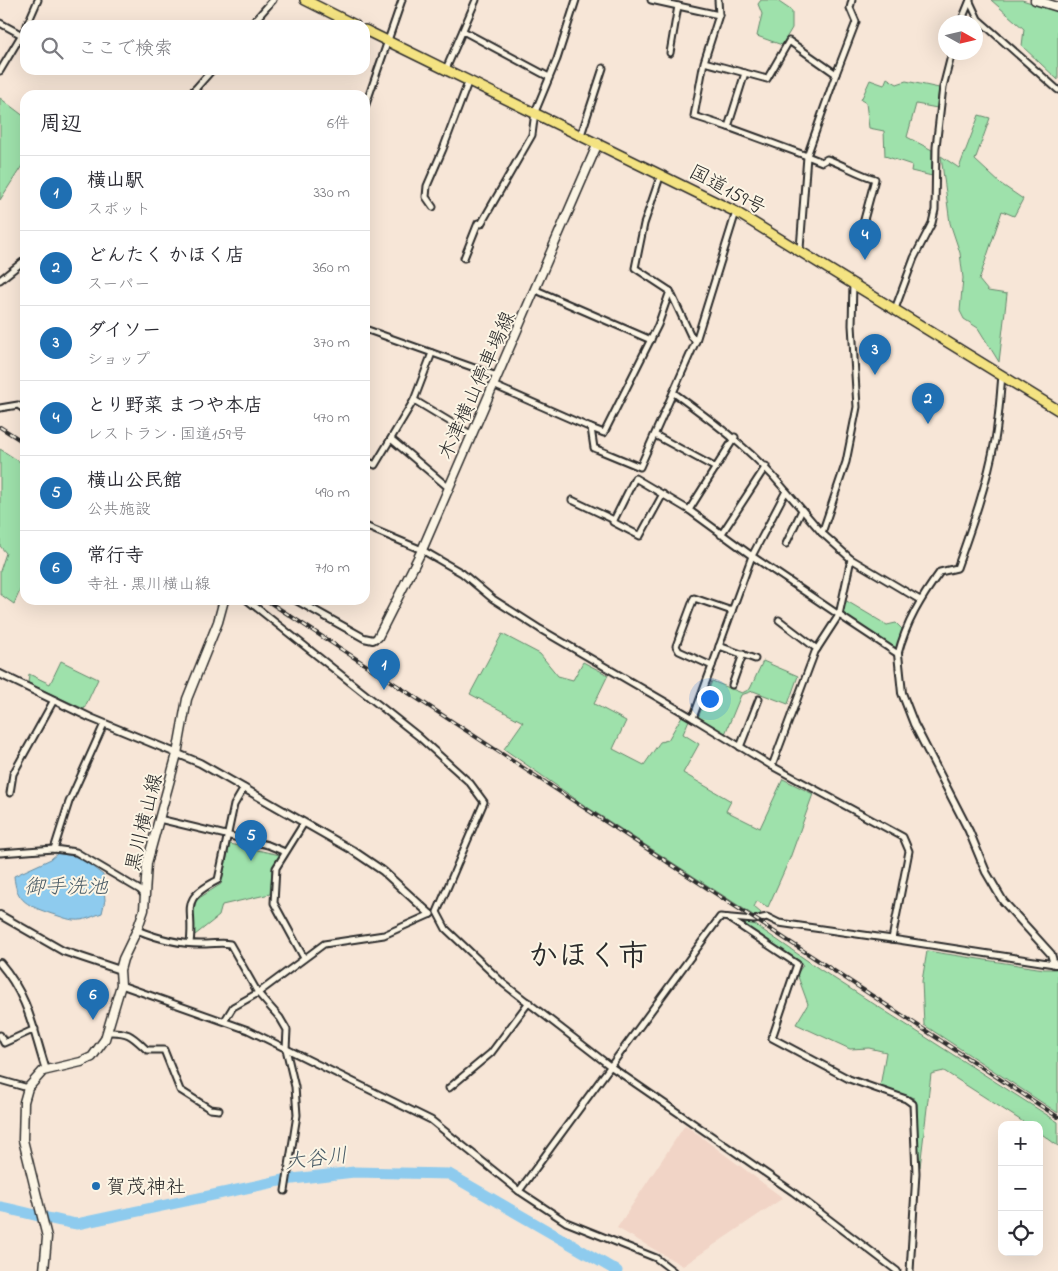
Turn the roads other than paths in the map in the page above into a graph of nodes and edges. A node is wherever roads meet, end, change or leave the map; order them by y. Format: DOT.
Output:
graph roads {
  1 [pos="38,0"];
  2 [pos="273,0"];
  3 [pos="305,0"];
  4 [pos="402,0"];
  5 [pos="476,0"];
  6 [pos="576,0"];
  7 [pos="651,0"];
  8 [pos="718,0"];
  9 [pos="852,0"];
  10 [pos="1035,0"];
  11 [pos="970,1"];
  12 [pos="678,6"];
  13 [pos="1058,7"];
  14 [pos="719,15"];
  15 [pos="965,15"];
  16 [pos="29,20"];
  17 [pos="255,20"];
  18 [pos="345,20"];
  19 [pos="0,23"];
  20 [pos="463,31"];
  21 [pos="370,32"];
  22 [pos="20,34"];
  23 [pos="20,38"];
  24 [pos="387,41"];
  25 [pos="670,53"];
  26 [pos="950,60"];
  27 [pos="704,62"];
  28 [pos="603,68"];
  29 [pos="446,69"];
  30 [pos="0,71"];
  31 [pos="745,73"];
  32 [pos="836,74"];
  33 [pos="208,75"];
  34 [pos="549,77"];
  35 [pos="469,80"];
  36 [pos="195,90"];
  37 [pos="1058,90"];
  38 [pos="370,92"];
  39 [pos="535,112"];
  40 [pos="728,127"];
  41 [pos="581,134"];
  42 [pos="598,143"];
  43 [pos="807,156"];
  44 [pos="661,174"];
  45 [pos="433,207"];
  46 [pos="736,212"];
  47 [pos="858,242"];
  48 [pos="800,250"];
  49 [pos="464,258"];
  50 [pos="20,264"];
  51 [pos="0,280"];
  52 [pos="853,282"];
  53 [pos="536,290"];
  54 [pos="670,291"];
  55 [pos="895,309"];
  56 [pos="370,331"];
  57 [pos="651,340"];
  58 [pos="696,341"];
  59 [pos="432,353"];
  60 [pos="1002,375"];
  61 [pos="497,376"];
  62 [pos="493,385"];
  63 [pos="674,393"];
  64 [pos="414,400"];
  65 [pos="20,406"];
  66 [pos="0,408"];
  67 [pos="1058,410"];
  68 [pos="591,428"];
  69 [pos="472,434"];
  70 [pos="655,435"];
  71 [pos="735,438"];
  72 [pos="391,439"];
  73 [pos="370,462"];
  74 [pos="766,466"];
  75 [pos="640,467"];
  76 [pos="716,468"];
  77 [pos="635,478"];
  78 [pos="448,488"];
  79 [pos="786,491"];
  80 [pos="663,494"];
  81 [pos="572,500"];
  82 [pos="689,510"];
  83 [pos="802,510"];
  84 [pos="614,520"];
  85 [pos="370,528"];
  86 [pos="822,532"];
  87 [pos="721,535"];
  88 [pos="786,544"];
  89 [pos="422,550"];
  90 [pos="752,556"];
  91 [pos="851,559"];
  92 [pos="920,600"];
  93 [pos="223,605"];
  94 [pos="253,605"];
  95 [pos="305,605"];
  96 [pos="732,611"];
  97 [pos="839,616"];
  98 [pos="779,620"];
  99 [pos="378,637"];
  100 [pos="719,646"];
  101 [pos="817,649"];
  102 [pos="743,654"];
  103 [pos="898,654"];
  104 [pos="754,659"];
  105 [pos="712,666"];
  106 [pos="0,674"];
  107 [pos="732,685"];
  108 [pos="759,699"];
  109 [pos="54,700"];
  110 [pos="693,718"];
  111 [pos="104,724"];
  112 [pos="740,747"];
  113 [pos="177,754"];
  114 [pos="772,766"];
  115 [pos="244,788"];
  116 [pos="10,794"];
  117 [pos="159,819"];
  118 [pos="304,823"];
  119 [pos="228,836"];
  120 [pos="54,850"];
  121 [pos="285,852"];
  122 [pos="0,853"];
  123 [pos="145,897"];
  124 [pos="433,913"];
  125 [pos="0,915"];
  126 [pos="726,917"];
  127 [pos="137,930"];
  128 [pos="892,939"];
  129 [pos="190,943"];
  130 [pos="304,958"];
  131 [pos="0,963"];
  132 [pos="1056,964"];
  133 [pos="120,970"];
  134 [pos="121,985"];
  135 [pos="258,993"];
  136 [pos="529,1002"];
  137 [pos="225,1020"];
  138 [pos="35,1029"];
  139 [pos="107,1032"];
  140 [pos="0,1035"];
  141 [pos="286,1049"];
  142 [pos="610,1066"];
  143 [pos="46,1070"];
  144 [pos="0,1080"];
  145 [pos="28,1088"];
  146 [pos="449,1088"];
  147 [pos="219,1110"];
  148 [pos="286,1190"];
  149 [pos="519,1191"];
  150 [pos="44,1271"];
  151 [pos="673,1271"];
  152 [pos="897,1271"];
  153 [pos="910,1271"];
  1 -- 16 [label="street"];
  2 -- 17 [label="street"];
  3 -- 18 [label="highway"];
  4 -- 24 [label="street"];
  5 -- 20 [label="street"];
  6 -- 34 [label="street"];
  7 -- 12 [label="street"];
  8 -- 14 [label="street"];
  9 -- 32 [label="street"];
  10 -- 13 [label="main road"];
  11 -- 15 [label="street"];
  11 -- 37 [label="street"];
  12 -- 14 [label="street"];
  12 -- 25 [label="street"];
  14 -- 27 [label="street"];
  19 -- 22 [label="street"];
  20 -- 29 [label="street"];
  20 -- 34 [label="street"];
  21 -- 24 [label="highway, 国道159号"];
  23 -- 30 [label="street"];
  24 -- 29 [label="highway, 国道159号"];
  24 -- 38 [label="street"];
  26 -- 55 [label="street"];
  27 -- 31 [label="street"];
  27 -- 40 [label="street"];
  28 -- 41 [label="street"];
  29 -- 35 [label="highway, 国道159号"];
  31 -- 32 [label="street"];
  31 -- 40 [label="street"];
  32 -- 43 [label="street"];
  33 -- 36 [label="street"];
  34 -- 39 [label="street"];
  35 -- 39 [label="highway, 国道159号"];
  35 -- 45 [label="street"];
  39 -- 41 [label="highway, 国道159号"];
  39 -- 49 [label="street"];
  40 -- 43 [label="street"];
  41 -- 42 [label="highway, 国道159号"];
  42 -- 44 [label="highway, 国道159号"];
  42 -- 53 [label="main road, 木津横山停車場線"];
  43 -- 47 [label="street"];
  43 -- 48 [label="street"];
  44 -- 46 [label="highway, 国道159号"];
  44 -- 54 [label="street"];
  46 -- 48 [label="highway, 国道159号"];
  46 -- 58 [label="street"];
  48 -- 52 [label="highway, 国道159号"];
  50 -- 51 [label="street"];
  52 -- 55 [label="highway, 国道159号"];
  52 -- 86 [label="street"];
  53 -- 57 [label="street"];
  53 -- 61 [label="main road, 木津横山停車場線"];
  54 -- 57 [label="street"];
  54 -- 58 [label="street"];
  55 -- 60 [label="highway, 国道159号"];
  56 -- 59 [label="street"];
  57 -- 68 [label="street"];
  58 -- 63 [label="street"];
  59 -- 61 [label="street"];
  59 -- 64 [label="street"];
  60 -- 67 [label="highway, 国道159号"];
  60 -- 92 [label="street"];
  61 -- 62 [label="main road, 木津横山停車場線"];
  62 -- 68 [label="street"];
  62 -- 69 [label="main road, 木津横山停車場線"];
  63 -- 70 [label="street"];
  63 -- 71 [label="street"];
  64 -- 69 [label="street"];
  64 -- 72 [label="street"];
  65 -- 66 [label="street"];
  68 -- 75 [label="street"];
  69 -- 78 [label="main road, 木津横山停車場線"];
  70 -- 75 [label="street"];
  70 -- 76 [label="street"];
  71 -- 74 [label="street"];
  71 -- 76 [label="street"];
  72 -- 73 [label="street"];
  72 -- 78 [label="street"];
  74 -- 79 [label="street"];
  74 -- 87 [label="street"];
  75 -- 77 [label="street"];
  76 -- 82 [label="street"];
  77 -- 80 [label="street"];
  77 -- 84 [label="street"];
  78 -- 89 [label="main road, 木津横山停車場線"];
  79 -- 83 [label="street"];
  79 -- 90 [label="street"];
  80 -- 82 [label="street"];
  80 -- 84 [label="street"];
  81 -- 84 [label="street"];
  82 -- 87 [label="street"];
  83 -- 86 [label="street"];
  83 -- 88 [label="street"];
  85 -- 89 [label="street"];
  86 -- 91 [label="street"];
  87 -- 90 [label="street"];
  89 -- 99 [label="main road, 木津横山停車場線"];
  89 -- 110 [label="street"];
  90 -- 96 [label="street"];
  90 -- 97 [label="street"];
  91 -- 92 [label="street"];
  91 -- 97 [label="street"];
  92 -- 103 [label="street"];
  93 -- 113 [label="main road, 黒川横山線"];
  94 -- 124 [label="street"];
  95 -- 99 [label="street"];
  96 -- 100 [label="street"];
  96 -- 105 [label="street"];
  97 -- 101 [label="street"];
  97 -- 103 [label="street"];
  98 -- 101 [label="street"];
  100 -- 102 [label="street"];
  100 -- 105 [label="street"];
  101 -- 114 [label="street"];
  102 -- 104 [label="street"];
  102 -- 107 [label="street"];
  103 -- 132 [label="street"];
  105 -- 110 [label="street"];
  106 -- 109 [label="street"];
  108 -- 112 [label="street"];
  109 -- 111 [label="street"];
  109 -- 116 [label="street"];
  110 -- 112 [label="street"];
  111 -- 113 [label="street"];
  111 -- 120 [label="street"];
  112 -- 114 [label="street"];
  113 -- 115 [label="street"];
  113 -- 117 [label="main road, 黒川横山線"];
  114 -- 128 [label="street"];
  115 -- 118 [label="street"];
  115 -- 119 [label="street"];
  117 -- 119 [label="street"];
  117 -- 123 [label="main road, 黒川横山線"];
  118 -- 121 [label="street"];
  118 -- 124 [label="street"];
  119 -- 121 [label="street"];
  119 -- 129 [label="street"];
  120 -- 122 [label="street"];
  120 -- 123 [label="street"];
  121 -- 130 [label="street"];
  123 -- 127 [label="main road, 黒川横山線"];
  124 -- 130 [label="street"];
  124 -- 136 [label="street"];
  125 -- 133 [label="street"];
  126 -- 128 [label="street"];
  126 -- 142 [label="street"];
  126 -- 153 [label="street"];
  127 -- 129 [label="street"];
  127 -- 133 [label="main road, 黒川横山線"];
  128 -- 132 [label="street"];
  129 -- 135 [label="street"];
  130 -- 135 [label="street"];
  131 -- 138 [label="street"];
  133 -- 134 [label="main road, 黒川横山線"];
  134 -- 137 [label="street"];
  134 -- 139 [label="main road, 黒川横山線"];
  135 -- 137 [label="street"];
  135 -- 141 [label="street"];
  136 -- 142 [label="street"];
  136 -- 146 [label="street"];
  137 -- 141 [label="street"];
  138 -- 140 [label="street"];
  138 -- 143 [label="street"];
  139 -- 143 [label="main road, 黒川横山線"];
  139 -- 147 [label="street"];
  141 -- 148 [label="street"];
  141 -- 149 [label="street"];
  142 -- 149 [label="street"];
  142 -- 152 [label="street"];
  143 -- 145 [label="main road"];
  144 -- 145 [label="street"];
  145 -- 150 [label="main road"];
  149 -- 151 [label="street"];
}
